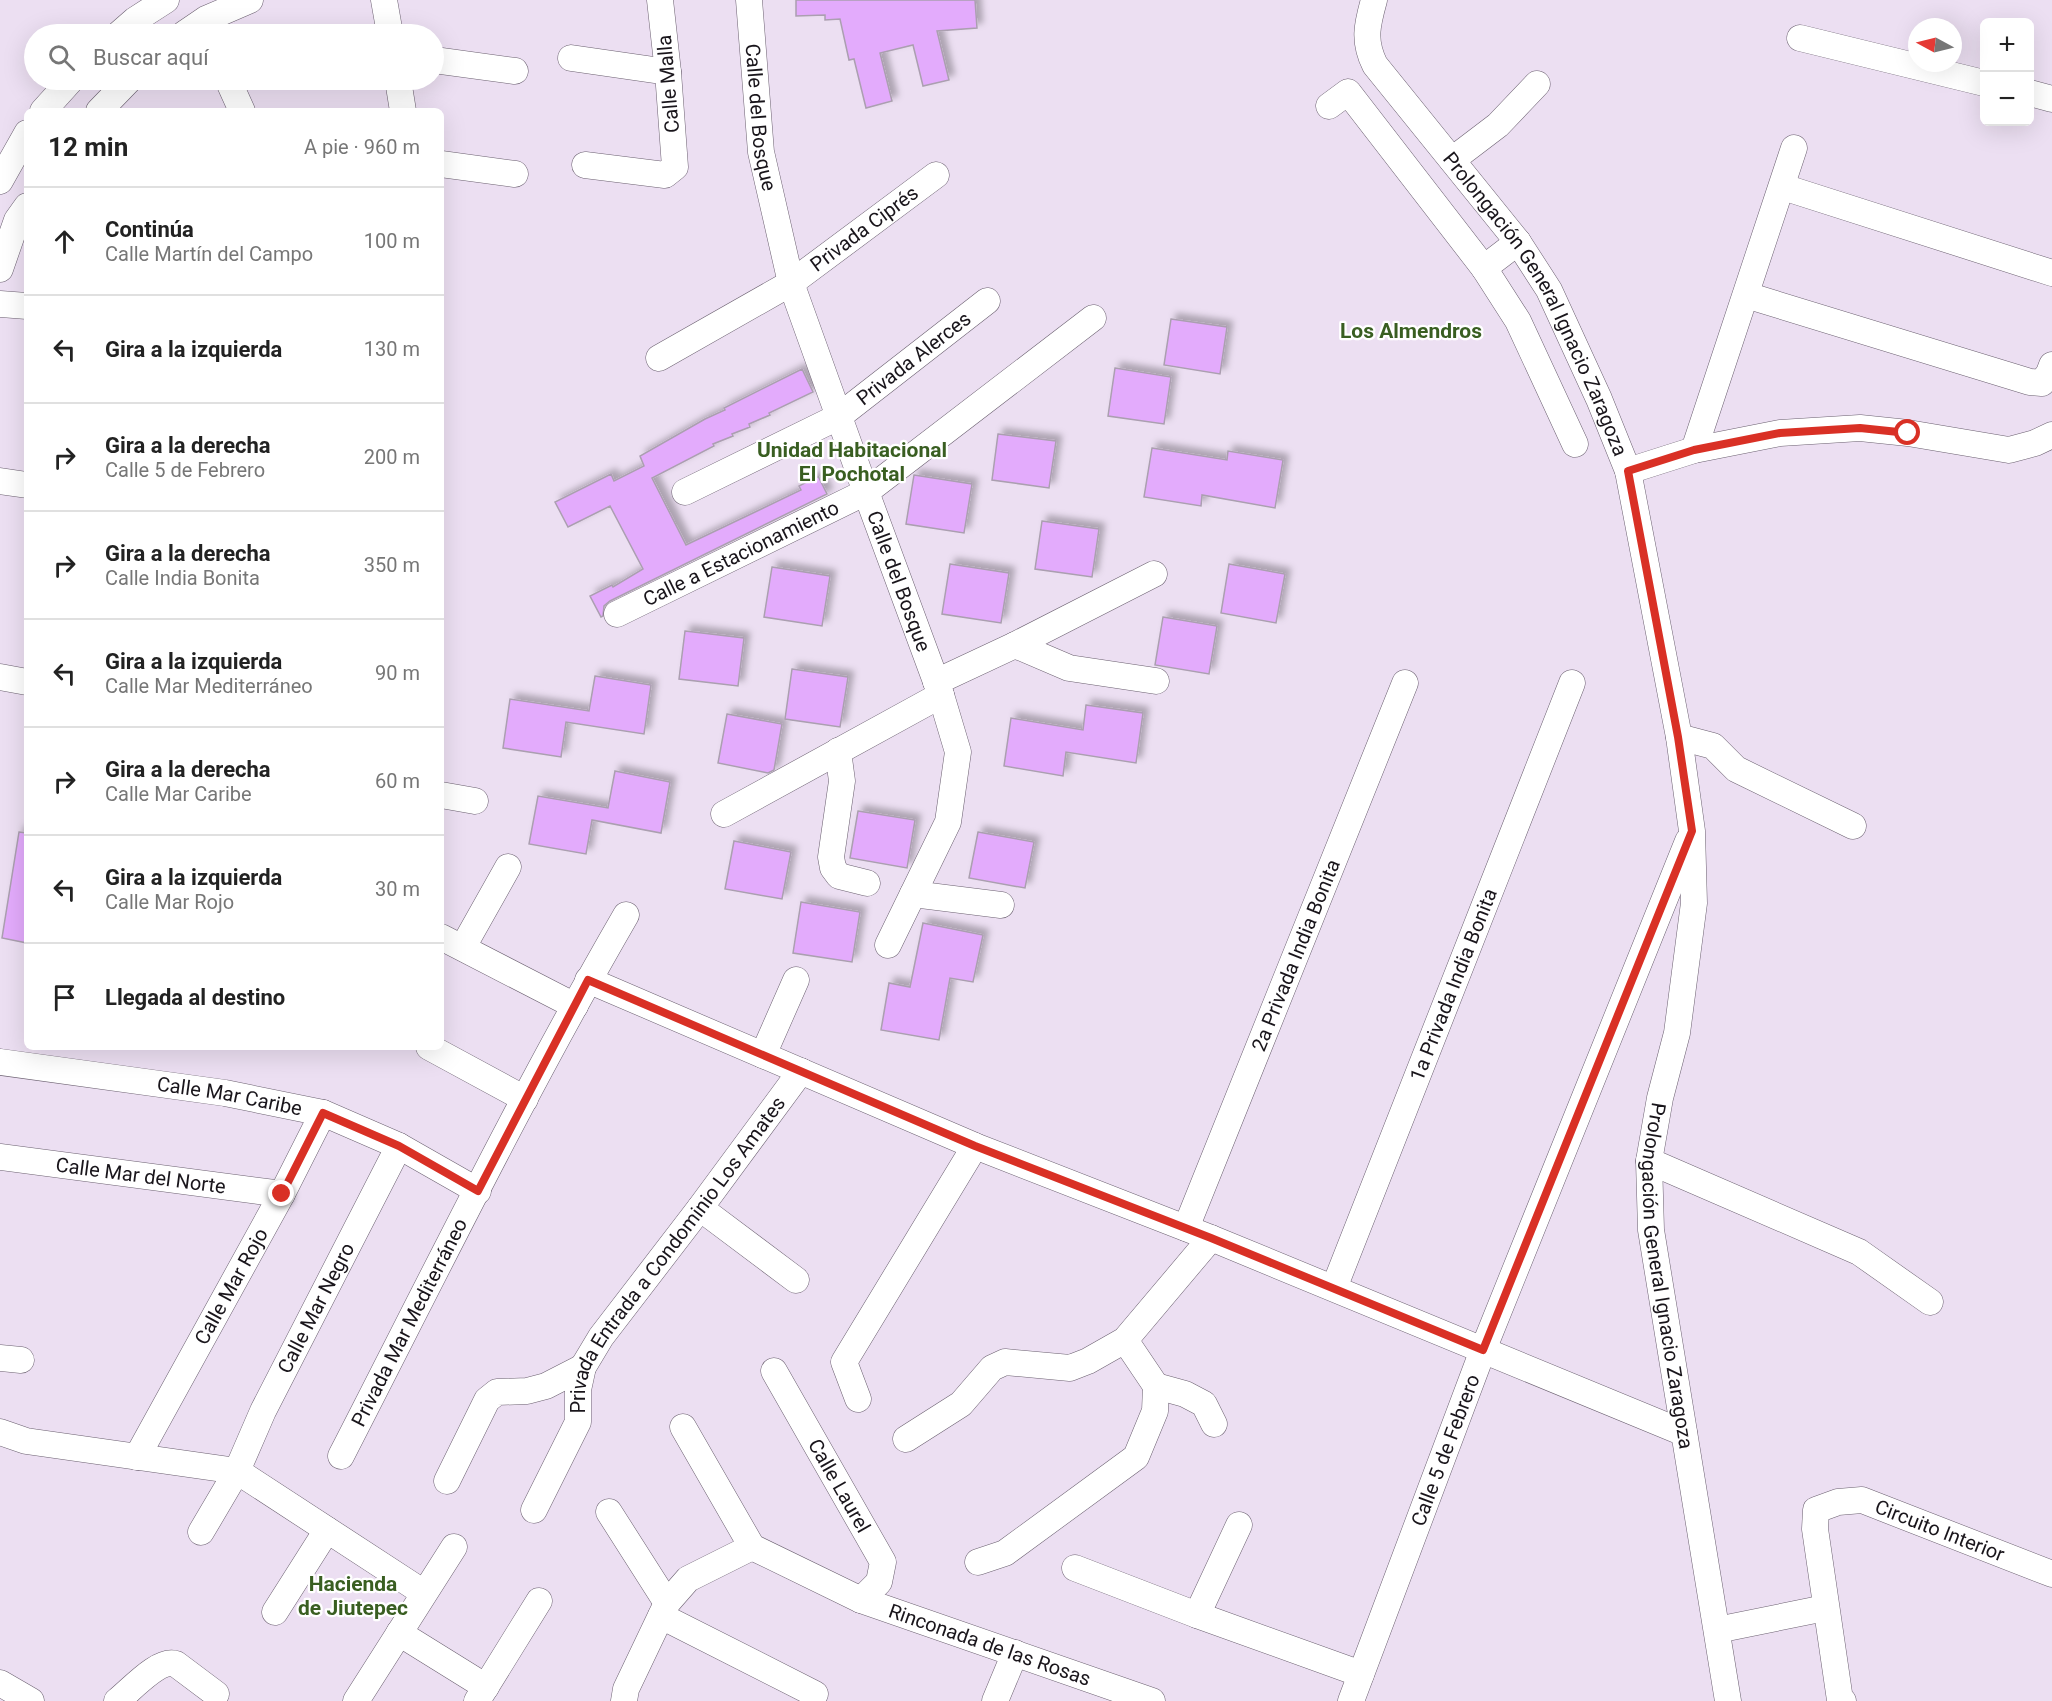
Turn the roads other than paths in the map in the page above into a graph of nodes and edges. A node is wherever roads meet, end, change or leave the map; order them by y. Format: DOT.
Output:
graph roads {
  1 [pos="166,0"];
  2 [pos="250,0"];
  3 [pos="384,0"];
  4 [pos="660,0"];
  5 [pos="749,0"];
  6 [pos="1374,0"];
  7 [pos="130,24"];
  8 [pos="199,24"];
  9 [pos="388,24"];
  10 [pos="1800,38"];
  11 [pos="571,58"];
  12 [pos="444,61"];
  13 [pos="515,71"];
  14 [pos="668,72"];
  15 [pos="1980,82"];
  16 [pos="1537,84"];
  17 [pos="62,90"];
  18 [pos="119,90"];
  19 [pos="233,90"];
  20 [pos="400,90"];
  21 [pos="2034,94"];
  22 [pos="2052,99"];
  23 [pos="1329,106"];
  24 [pos="46,108"];
  25 [pos="102,108"];
  26 [pos="241,108"];
  27 [pos="403,108"];
  28 [pos="24,137"];
  29 [pos="1794,148"];
  30 [pos="1452,160"];
  31 [pos="444,164"];
  32 [pos="585,165"];
  33 [pos="515,174"];
  34 [pos="936,175"];
  35 [pos="0,181"];
  36 [pos="1782,187"];
  37 [pos="24,210"];
  38 [pos="1518,242"];
  39 [pos="1484,268"];
  40 [pos="0,269"];
  41 [pos="2052,273"];
  42 [pos="791,283"];
  43 [pos="1746,295"];
  44 [pos="987,301"];
  45 [pos="0,304"];
  46 [pos="24,306"];
  47 [pos="1094,318"];
  48 [pos="659,358"];
  49 [pos="2052,365"];
  50 [pos="838,417"];
  51 [pos="2052,435"];
  52 [pos="1575,444"];
  53 [pos="1694,450"];
  54 [pos="1628,471"];
  55 [pos="0,481"];
  56 [pos="24,485"];
  57 [pos="685,492"];
  58 [pos="866,492"];
  59 [pos="1154,574"];
  60 [pos="617,614"];
  61 [pos="1015,645"];
  62 [pos="0,677"];
  63 [pos="24,681"];
  64 [pos="1156,681"];
  65 [pos="1405,683"];
  66 [pos="1572,683"];
  67 [pos="939,688"];
  68 [pos="1678,737"];
  69 [pos="838,752"];
  70 [pos="444,796"];
  71 [pos="475,801"];
  72 [pos="724,814"];
  73 [pos="1854,826"];
  74 [pos="1692,831"];
  75 [pos="508,867"];
  76 [pos="867,883"];
  77 [pos="913,894"];
  78 [pos="1001,905"];
  79 [pos="626,915"];
  80 [pos="452,942"];
  81 [pos="888,945"];
  82 [pos="588,980"];
  83 [pos="796,980"];
  84 [pos="575,1006"];
  85 [pos="435,1050"];
  86 [pos="764,1055"];
  87 [pos="0,1062"];
  88 [pos="801,1071"];
  89 [pos="525,1099"];
  90 [pos="323,1113"];
  91 [pos="399,1146"];
  92 [pos="975,1146"];
  93 [pos="0,1157"];
  94 [pos="1649,1161"];
  95 [pos="478,1191"];
  96 [pos="282,1194"];
  97 [pos="700,1209"];
  98 [pos="1186,1228"];
  99 [pos="1211,1238"];
  100 [pos="796,1280"];
  101 [pos="1334,1288"];
  102 [pos="1930,1302"];
  103 [pos="1125,1340"];
  104 [pos="1483,1350"];
  105 [pos="583,1367"];
  106 [pos="774,1371"];
  107 [pos="1156,1386"];
  108 [pos="858,1400"];
  109 [pos="1214,1424"];
  110 [pos="683,1427"];
  111 [pos="0,1432"];
  112 [pos="1684,1433"];
  113 [pos="906,1439"];
  114 [pos="341,1456"];
  115 [pos="137,1457"];
  116 [pos="237,1471"];
  117 [pos="447,1481"];
  118 [pos="534,1510"];
  119 [pos="609,1512"];
  120 [pos="1239,1525"];
  121 [pos="327,1530"];
  122 [pos="201,1532"];
  123 [pos="454,1547"];
  124 [pos="752,1547"];
  125 [pos="978,1562"];
  126 [pos="1075,1568"];
  127 [pos="2052,1574"];
  128 [pos="424,1593"];
  129 [pos="861,1600"];
  130 [pos="539,1601"];
  131 [pos="1825,1608"];
  132 [pos="664,1609"];
  133 [pos="275,1612"];
  134 [pos="1197,1615"];
  135 [pos="1717,1630"];
  136 [pos="399,1633"];
  137 [pos="1015,1653"];
  138 [pos="1361,1674"];
  139 [pos="0,1683"];
  140 [pos="216,1694"];
  141 [pos="482,1694"];
  142 [pos="815,1694"];
  143 [pos="31,1701"];
  144 [pos="117,1701"];
  145 [pos="356,1701"];
  146 [pos="624,1701"];
  147 [pos="995,1701"];
  148 [pos="1152,1701"];
  149 [pos="1351,1701"];
  150 [pos="1728,1701"];
  151 [pos="1843,1701"];
  1 -- 7 [label="street"];
  2 -- 8 [label="street"];
  3 -- 9 [label="street"];
  4 -- 14 [label="street, Calle Malla"];
  5 -- 42 [label="street, Calle del Bosque"];
  6 -- 30 [label="street, Prolongación General Ignacio Zaragoza"];
  10 -- 15 [label="street"];
  11 -- 14 [label="street"];
  12 -- 13 [label="street"];
  14 -- 32 [label="street, Calle Malla"];
  16 -- 30 [label="street"];
  17 -- 24 [label="street"];
  18 -- 25 [label="street"];
  19 -- 26 [label="street"];
  20 -- 27 [label="street"];
  21 -- 22 [label="street"];
  23 -- 39 [label="street"];
  28 -- 35 [label="street"];
  29 -- 36 [label="street"];
  30 -- 38 [label="street, Prolongación General Ignacio Zaragoza"];
  31 -- 33 [label="street"];
  34 -- 42 [label="street, Privada Ciprés"];
  36 -- 41 [label="street"];
  36 -- 43 [label="street"];
  37 -- 40 [label="street"];
  38 -- 39 [label="street"];
  38 -- 54 [label="street, Prolongación General Ignacio Zaragoza"];
  39 -- 52 [label="street"];
  42 -- 48 [label="street, Privada Ciprés"];
  42 -- 50 [label="street, Calle del Bosque"];
  43 -- 49 [label="street"];
  43 -- 53 [label="street"];
  44 -- 50 [label="street, Privada Alerces"];
  45 -- 46 [label="street"];
  47 -- 58 [label="street, Calle a Estacionamiento"];
  50 -- 57 [label="street, Privada Alerces"];
  50 -- 58 [label="street, Calle del Bosque"];
  51 -- 53 [label="street"];
  53 -- 54 [label="street"];
  54 -- 68 [label="street, Prolongación General Ignacio Zaragoza"];
  55 -- 56 [label="street"];
  58 -- 60 [label="street, Calle a Estacionamiento"];
  58 -- 67 [label="street, Calle del Bosque"];
  59 -- 61 [label="street"];
  61 -- 64 [label="street"];
  61 -- 67 [label="street"];
  62 -- 63 [label="street"];
  65 -- 98 [label="street, 2a Privada India Bonita"];
  66 -- 101 [label="street, 1a Privada India Bonita"];
  67 -- 69 [label="street"];
  67 -- 77 [label="street, Calle del Bosque"];
  68 -- 73 [label="street"];
  68 -- 74 [label="street, Prolongación General Ignacio Zaragoza"];
  69 -- 72 [label="street"];
  69 -- 76 [label="street"];
  70 -- 71 [label="street"];
  74 -- 94 [label="street, Prolongación General Ignacio Zaragoza"];
  74 -- 104 [label="street, Calle 5 de Febrero"];
  75 -- 80 [label="street"];
  77 -- 78 [label="street"];
  77 -- 81 [label="street, Calle del Bosque"];
  79 -- 82 [label="street"];
  80 -- 84 [label="street"];
  82 -- 84 [label="street, Privada Mar Mediterráneo"];
  82 -- 86 [label="street"];
  83 -- 86 [label="street"];
  84 -- 89 [label="street, Privada Mar Mediterráneo"];
  85 -- 89 [label="street"];
  86 -- 88 [label="street"];
  87 -- 90 [label="street, Calle Mar Caribe"];
  88 -- 92 [label="street"];
  88 -- 97 [label="street, Privada Entrada a Condominio Los Amates"];
  89 -- 95 [label="street, Privada Mar Mediterráneo"];
  90 -- 91 [label="street, Calle Mar Caribe"];
  90 -- 96 [label="street, Calle Mar Rojo"];
  91 -- 95 [label="street, Calle Mar Caribe"];
  91 -- 116 [label="street, Calle Mar Negro"];
  92 -- 98 [label="street"];
  92 -- 108 [label="street"];
  93 -- 96 [label="street, Calle Mar del Norte"];
  94 -- 102 [label="street"];
  94 -- 112 [label="street, Prolongación General Ignacio Zaragoza"];
  95 -- 114 [label="street, Privada Mar Mediterráneo"];
  96 -- 115 [label="street, Calle Mar Rojo"];
  97 -- 100 [label="street"];
  97 -- 105 [label="street, Privada Entrada a Condominio Los Amates"];
  98 -- 99 [label="street"];
  99 -- 101 [label="street"];
  99 -- 103 [label="street"];
  101 -- 104 [label="street"];
  103 -- 107 [label="street"];
  103 -- 113 [label="street"];
  104 -- 112 [label="street"];
  104 -- 138 [label="street, Calle 5 de Febrero"];
  105 -- 117 [label="street"];
  105 -- 118 [label="street, Privada Entrada a Condominio Los Amates"];
  106 -- 129 [label="street, Calle Laurel"];
  107 -- 109 [label="street"];
  107 -- 125 [label="street"];
  110 -- 124 [label="street"];
  111 -- 115 [label="street"];
  112 -- 135 [label="street, Prolongación General Ignacio Zaragoza"];
  115 -- 116 [label="street"];
  116 -- 121 [label="street"];
  116 -- 122 [label="street, Calle Mar Negro"];
  119 -- 132 [label="street"];
  120 -- 134 [label="street"];
  121 -- 128 [label="street"];
  121 -- 133 [label="street"];
  123 -- 128 [label="street"];
  124 -- 129 [label="street, Rinconada de las Rosas"];
  124 -- 132 [label="street"];
  126 -- 134 [label="street"];
  127 -- 131 [label="street, Circuito Interior"];
  128 -- 136 [label="street"];
  129 -- 137 [label="street, Rinconada de las Rosas"];
  130 -- 141 [label="street"];
  131 -- 135 [label="street"];
  131 -- 151 [label="street, Circuito Interior"];
  132 -- 142 [label="street"];
  132 -- 146 [label="street"];
  134 -- 138 [label="street"];
  135 -- 150 [label="street, Prolongación General Ignacio Zaragoza"];
  136 -- 141 [label="street"];
  136 -- 145 [label="street"];
  137 -- 147 [label="street"];
  137 -- 148 [label="street, Rinconada de las Rosas"];
  138 -- 149 [label="street, Calle 5 de Febrero"];
  139 -- 143 [label="street"];
  140 -- 144 [label="street"];
}
